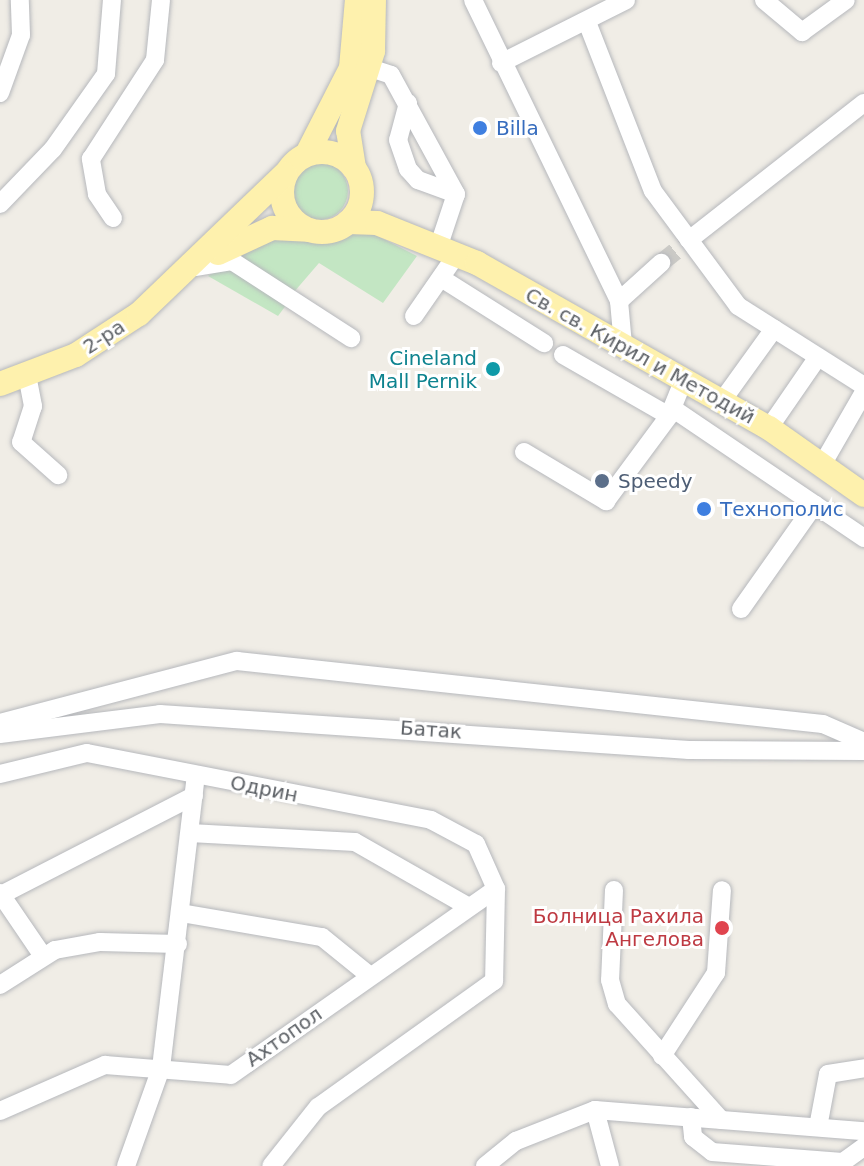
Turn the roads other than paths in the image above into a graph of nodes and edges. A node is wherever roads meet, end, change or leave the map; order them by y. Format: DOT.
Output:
graph roads {
  1 [pos="20,0"];
  2 [pos="112,0"];
  3 [pos="161,0"];
  4 [pos="357,0"];
  5 [pos="374,0"];
  6 [pos="473,0"];
  7 [pos="626,0"];
  8 [pos="764,0"];
  9 [pos="846,0"];
  10 [pos="587,22"];
  11 [pos="501,63"];
  12 [pos="367,67"];
  13 [pos="0,93"];
  14 [pos="408,103"];
  15 [pos="864,103"];
  16 [pos="307,154"];
  17 [pos="357,173"];
  18 [pos="285,174"];
  19 [pos="456,194"];
  20 [pos="0,204"];
  21 [pos="113,218"];
  22 [pos="348,222"];
  23 [pos="308,230"];
  24 [pos="407,232"];
  25 [pos="689,240"];
  26 [pos="448,249"];
  27 [pos="661,263"];
  28 [pos="195,267"];
  29 [pos="441,278"];
  30 [pos="619,301"];
  31 [pos="414,316"];
  32 [pos="774,329"];
  33 [pos="351,338"];
  34 [pos="544,343"];
  35 [pos="623,345"];
  36 [pos="563,355"];
  37 [pos="818,357"];
  38 [pos="27,375"];
  39 [pos="684,379"];
  40 [pos="0,384"];
  41 [pos="864,389"];
  42 [pos="722,401"];
  43 [pos="671,412"];
  44 [pos="769,428"];
  45 [pos="524,452"];
  46 [pos="822,465"];
  47 [pos="58,475"];
  48 [pos="864,495"];
  49 [pos="815,504"];
  50 [pos="864,538"];
  51 [pos="741,609"];
  52 [pos="0,723"];
  53 [pos="0,734"];
  54 [pos="864,742"];
  55 [pos="864,751"];
  56 [pos="0,774"];
  57 [pos="196,776"];
  58 [pos="194,796"];
  59 [pos="190,833"];
  60 [pos="496,889"];
  61 [pos="614,890"];
  62 [pos="722,890"];
  63 [pos="1,894"];
  64 [pos="469,907"];
  65 [pos="181,913"];
  66 [pos="178,944"];
  67 [pos="41,953"];
  68 [pos="370,976"];
  69 [pos="0,985"];
  70 [pos="662,1056"];
  71 [pos="161,1068"];
  72 [pos="864,1068"];
  73 [pos="595,1110"];
  74 [pos="0,1111"];
  75 [pos="691,1117"];
  76 [pos="721,1120"];
  77 [pos="818,1127"];
  78 [pos="864,1131"];
  79 [pos="864,1147"];
  80 [pos="126,1166"];
  81 [pos="271,1166"];
  82 [pos="485,1166"];
  83 [pos="610,1166"];
  1 -- 13 [label="street"];
  2 -- 20 [label="street"];
  3 -- 21 [label="street"];
  4 -- 16 [label="main road"];
  5 -- 12 [label="main road"];
  6 -- 11 [label="street"];
  7 -- 10 [label="street"];
  8 -- 9 [label="street"];
  10 -- 11 [label="street"];
  10 -- 25 [label="street"];
  11 -- 30 [label="street"];
  12 -- 14 [label="street"];
  12 -- 17 [label="main road"];
  14 -- 19 [label="street"];
  14 -- 19 [label="street"];
  15 -- 25 [label="street"];
  16 -- 17 [label="main road"];
  16 -- 18 [label="main road"];
  17 -- 22 [label="main road"];
  17 -- 24 [label="main road, Св. св. Кирил и Методий"];
  18 -- 23 [label="main road"];
  18 -- 28 [label="main road, 2-ра"];
  19 -- 26 [label="street"];
  22 -- 23 [label="main road"];
  22 -- 24 [label="main road, Св. св. Кирил и Методий"];
  23 -- 28 [label="main road, 2-ра"];
  24 -- 26 [label="main road, Св. св. Кирил и Методий"];
  25 -- 32 [label="street"];
  26 -- 29 [label="street"];
  26 -- 35 [label="main road, Св. св. Кирил и Методий"];
  27 -- 30 [label="street"];
  28 -- 33 [label="street"];
  28 -- 38 [label="main road, 2-ра"];
  29 -- 31 [label="street"];
  29 -- 34 [label="street"];
  30 -- 35 [label="street"];
  32 -- 37 [label="street"];
  32 -- 42 [label="street"];
  35 -- 39 [label="main road, Св. св. Кирил и Методий"];
  36 -- 43 [label="street"];
  37 -- 41 [label="street"];
  37 -- 44 [label="street"];
  38 -- 40 [label="main road, 2-ра"];
  38 -- 47 [label="street"];
  39 -- 42 [label="main road, Св. св. Кирил и Методий"];
  39 -- 43 [label="street"];
  41 -- 46 [label="street"];
  42 -- 44 [label="main road, Св. св. Кирил и Методий"];
  43 -- 45 [label="street"];
  43 -- 49 [label="street"];
  44 -- 46 [label="main road, Св. св. Кирил и Методий"];
  46 -- 48 [label="main road, Св. св. Кирил и Методий"];
  49 -- 50 [label="street"];
  49 -- 51 [label="street"];
  52 -- 54 [label="street"];
  53 -- 55 [label="street, Батак"];
  56 -- 57 [label="street, Одрин"];
  57 -- 58 [label="street"];
  57 -- 60 [label="street, Одрин"];
  58 -- 59 [label="street"];
  58 -- 63 [label="street"];
  59 -- 64 [label="street"];
  59 -- 65 [label="street"];
  60 -- 64 [label="street, Ахтопол"];
  60 -- 81 [label="street"];
  61 -- 70 [label="street"];
  62 -- 70 [label="street"];
  63 -- 67 [label="street"];
  64 -- 68 [label="street, Ахтопол"];
  65 -- 66 [label="street"];
  65 -- 68 [label="street"];
  66 -- 67 [label="street"];
  66 -- 71 [label="street"];
  67 -- 69 [label="street"];
  68 -- 71 [label="street, Ахтопол"];
  70 -- 76 [label="street"];
  71 -- 74 [label="street, Ахтопол"];
  71 -- 80 [label="street"];
  72 -- 77 [label="street"];
  73 -- 75 [label="street"];
  73 -- 82 [label="street"];
  73 -- 83 [label="street"];
  75 -- 76 [label="street"];
  75 -- 79 [label="street"];
  76 -- 77 [label="street"];
  77 -- 78 [label="street"];
}
